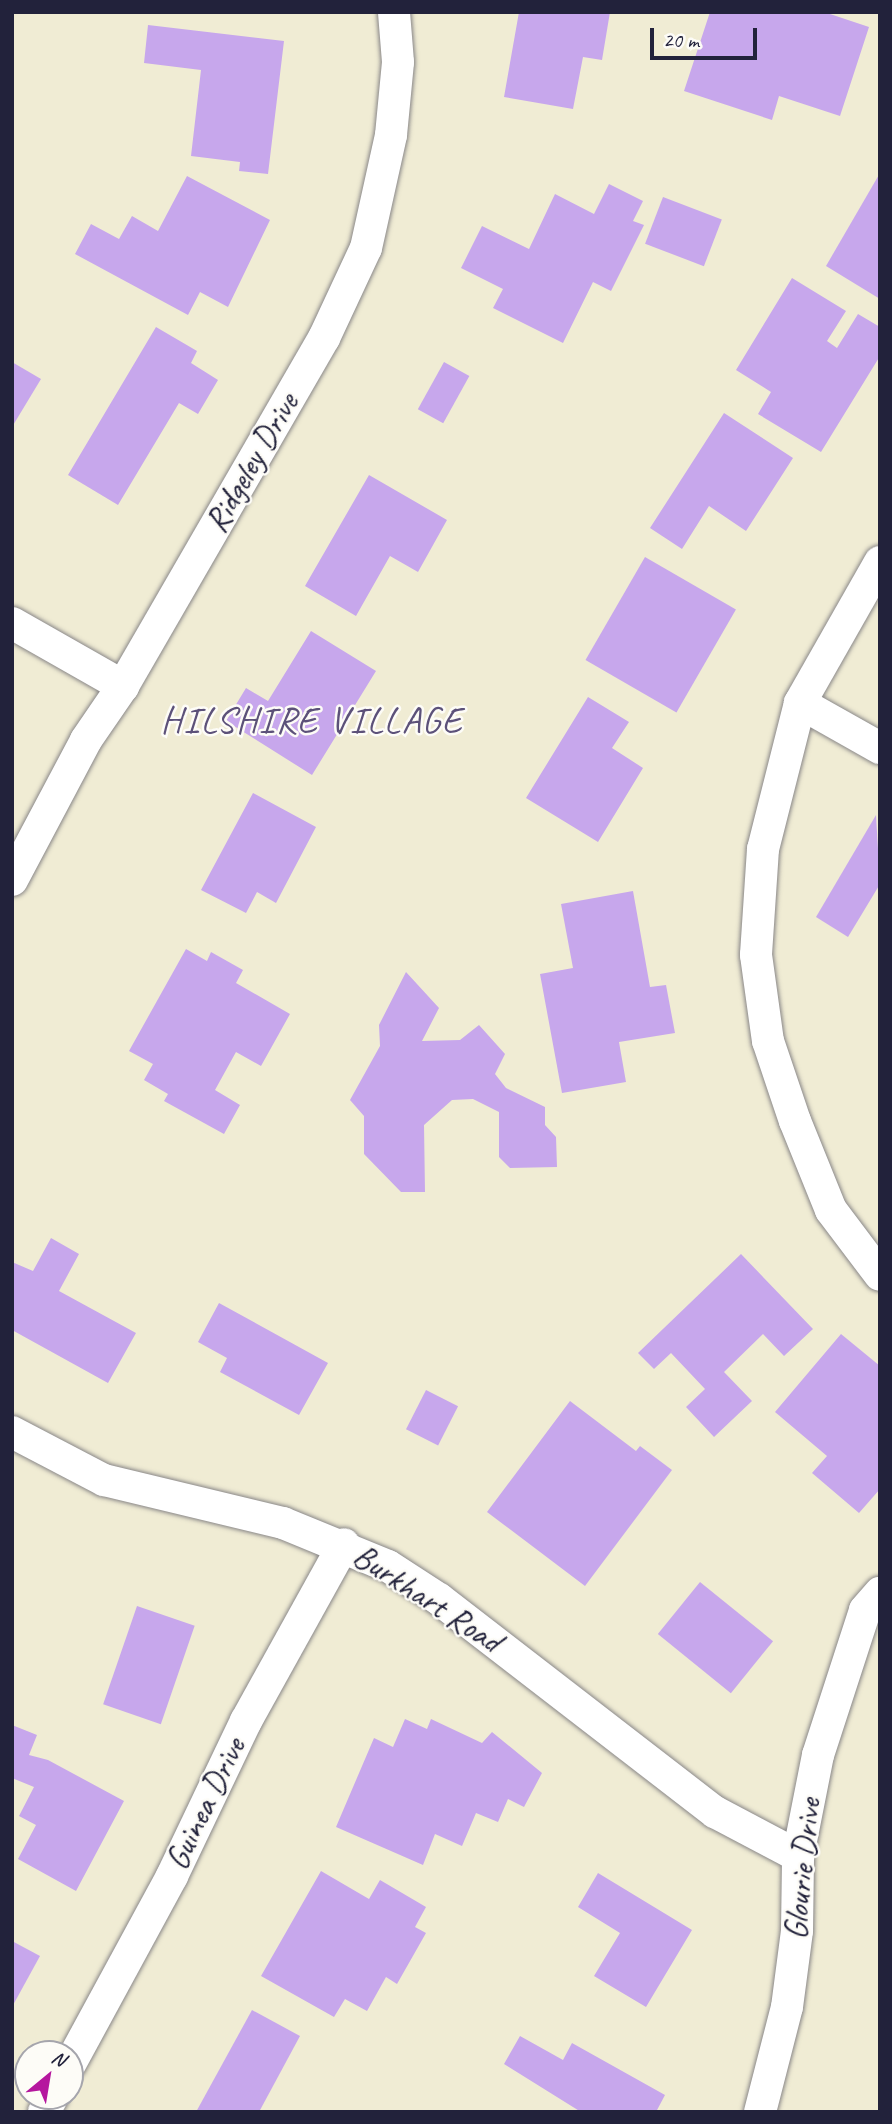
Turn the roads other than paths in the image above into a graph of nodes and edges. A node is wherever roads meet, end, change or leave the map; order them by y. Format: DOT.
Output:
graph roads {
  1 [pos="394,12"];
  2 [pos="880,562"];
  3 [pos="12,623"];
  4 [pos="123,686"];
  5 [pos="800,703"];
  6 [pos="880,748"];
  7 [pos="12,880"];
  8 [pos="880,1275"];
  9 [pos="12,1432"];
  10 [pos="344,1544"];
  11 [pos="880,1593"];
  12 [pos="798,1856"];
  13 [pos="83,2040"];
  14 [pos="760,2112"];
  1 -- 4 [label="street, Ridgeley Drive"];
  2 -- 5 [label="street"];
  3 -- 4 [label="street"];
  4 -- 7 [label="street, Ridgeley Drive"];
  5 -- 6 [label="street"];
  5 -- 8 [label="street"];
  9 -- 10 [label="street, Burkhart Road"];
  10 -- 12 [label="street, Burkhart Road"];
  10 -- 13 [label="street, Guinea Drive"];
  11 -- 12 [label="street, Glourie Drive"];
  12 -- 14 [label="street, Glourie Drive"];
}
